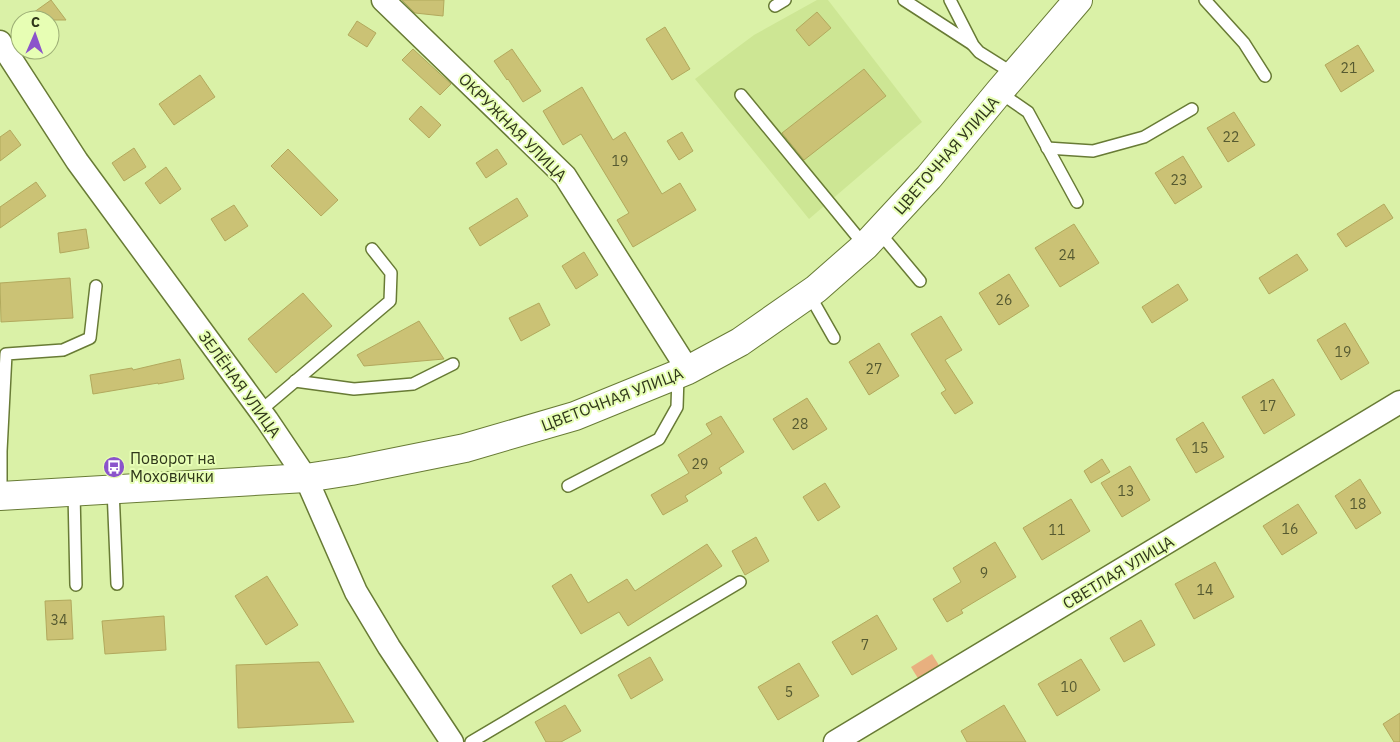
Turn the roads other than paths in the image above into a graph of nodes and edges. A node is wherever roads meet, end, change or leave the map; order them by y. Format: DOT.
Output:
graph roads {
  1 [pos="383,0"];
  2 [pos="904,0"];
  3 [pos="950,0"];
  4 [pos="1078,0"];
  5 [pos="1204,0"];
  6 [pos="0,42"];
  7 [pos="973,45"];
  8 [pos="1265,76"];
  9 [pos="1007,83"];
  10 [pos="742,95"];
  11 [pos="1192,108"];
  12 [pos="1047,148"];
  13 [pos="1077,202"];
  14 [pos="872,239"];
  15 [pos="372,249"];
  16 [pos="920,281"];
  17 [pos="96,286"];
  18 [pos="809,294"];
  19 [pos="834,338"];
  20 [pos="453,364"];
  21 [pos="683,372"];
  22 [pos="295,381"];
  23 [pos="1400,402"];
  24 [pos="260,411"];
  25 [pos="306,478"];
  26 [pos="568,486"];
  27 [pos="113,489"];
  28 [pos="74,492"];
  29 [pos="1,496"];
  30 [pos="740,582"];
  31 [pos="117,584"];
  32 [pos="76,585"];
  33 [pos="452,742"];
  34 [pos="471,742"];
  35 [pos="835,742"];
  1 -- 21 [label="street, ОКРУЖНАЯ УЛИЦА"];
  2 -- 7 [label="lane"];
  3 -- 7 [label="lane"];
  4 -- 9 [label="main road, ЦВЕТОЧНАЯ УЛИЦА"];
  5 -- 8 [label="lane"];
  6 -- 24 [label="street, ЗЕЛЁНАЯ УЛИЦА"];
  7 -- 9 [label="lane"];
  9 -- 12 [label="lane"];
  9 -- 14 [label="main road, ЦВЕТОЧНАЯ УЛИЦА"];
  10 -- 14 [label="lane"];
  11 -- 12 [label="lane"];
  12 -- 13 [label="lane"];
  14 -- 16 [label="lane"];
  14 -- 18 [label="main road, ЦВЕТОЧНАЯ УЛИЦА"];
  15 -- 22 [label="lane"];
  17 -- 29 [label="lane"];
  18 -- 19 [label="lane"];
  18 -- 21 [label="main road, ЦВЕТОЧНАЯ УЛИЦА"];
  20 -- 22 [label="lane"];
  21 -- 25 [label="main road, ЦВЕТОЧНАЯ УЛИЦА"];
  21 -- 26 [label="lane"];
  22 -- 24 [label="lane"];
  23 -- 35 [label="street, СВЕТЛАЯ УЛИЦА"];
  24 -- 25 [label="street, ЗЕЛЁНАЯ УЛИЦА"];
  25 -- 27 [label="main road, ЦВЕТОЧНАЯ УЛИЦА"];
  25 -- 33 [label="street, ЗЕЛЁНАЯ УЛИЦА"];
  27 -- 28 [label="main road, ЦВЕТОЧНАЯ УЛИЦА"];
  27 -- 31 [label="lane"];
  28 -- 29 [label="main road, ЦВЕТОЧНАЯ УЛИЦА"];
  28 -- 32 [label="lane"];
  30 -- 34 [label="lane"];
}
